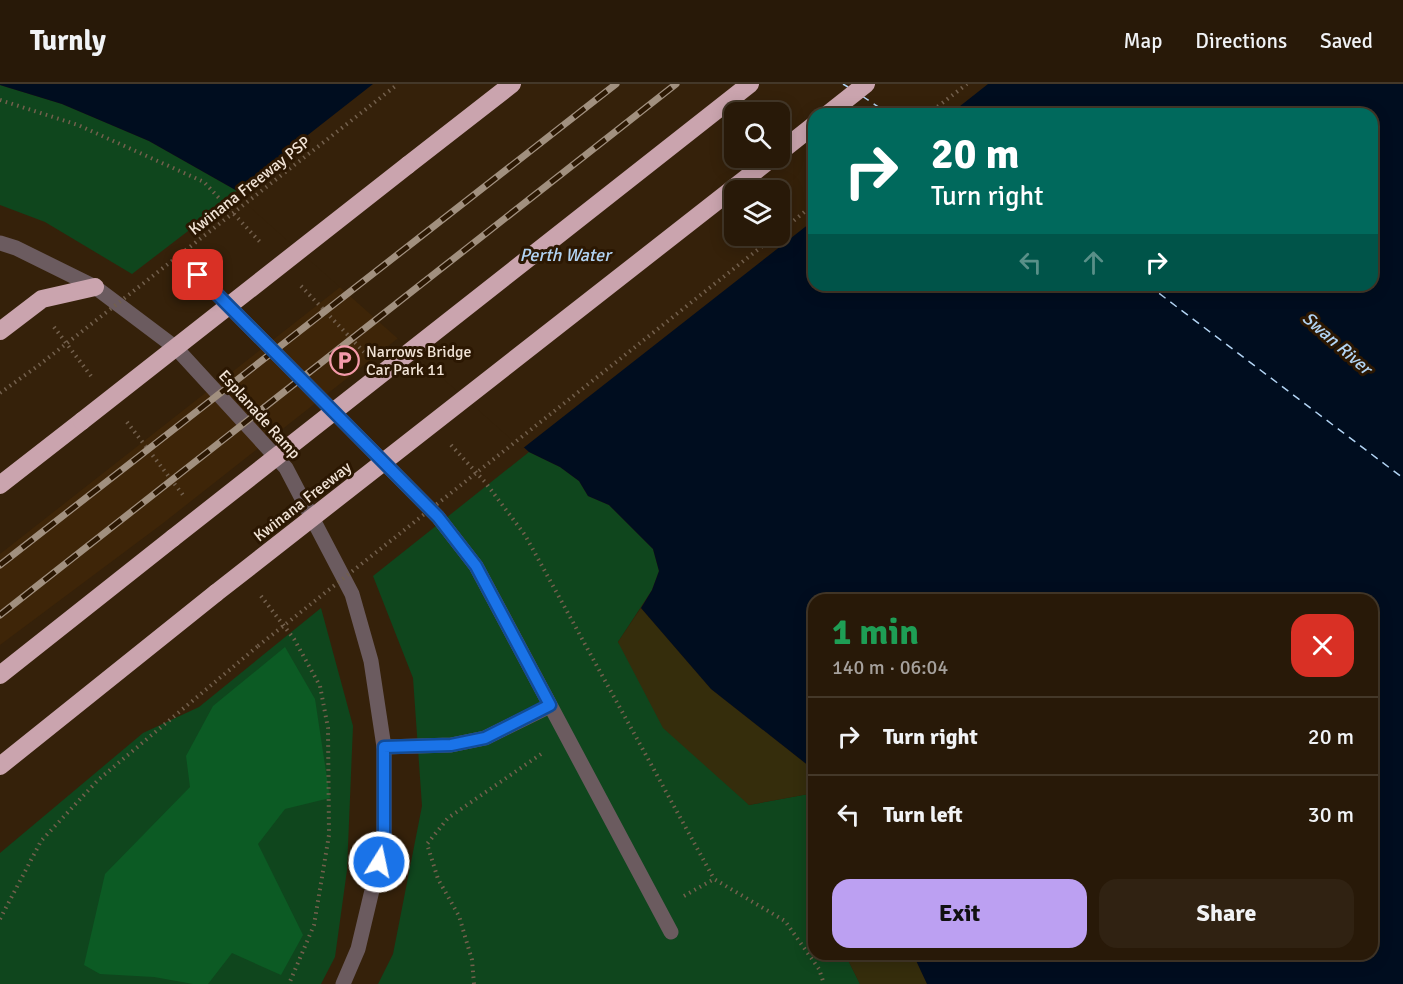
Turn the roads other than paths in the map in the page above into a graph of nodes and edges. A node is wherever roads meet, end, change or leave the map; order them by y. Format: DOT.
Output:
graph roads {
  1 [pos="512,84"];
  2 [pos="750,84"];
  3 [pos="866,84"];
  4 [pos="836,108"];
  5 [pos="808,130"];
  6 [pos="790,144"];
  7 [pos="759,168"];
  8 [pos="0,243"];
  9 [pos="198,275"];
  10 [pos="95,287"];
  11 [pos="0,331"];
  12 [pos="0,485"];
  13 [pos="0,675"];
  14 [pos="550,705"];
  15 [pos="384,747"];
  16 [pos="0,766"];
  17 [pos="671,932"];
  18 [pos="343,984"];
  1 -- 12 [label="highway, bridge"];
  2 -- 13 [label="highway, bridge"];
  3 -- 4 [label="highway"];
  5 -- 6 [label="highway"];
  7 -- 16 [label="highway, Kwinana Freeway, bridge"];
  8 -- 10 [label="street, Esplanade Ramp"];
  9 -- 14 [label="street"];
  10 -- 11 [label="highway"];
  10 -- 15 [label="street, Esplanade Ramp"];
  14 -- 15 [label="street"];
  14 -- 17 [label="street"];
  15 -- 18 [label="street, Esplanade Ramp"];
}
